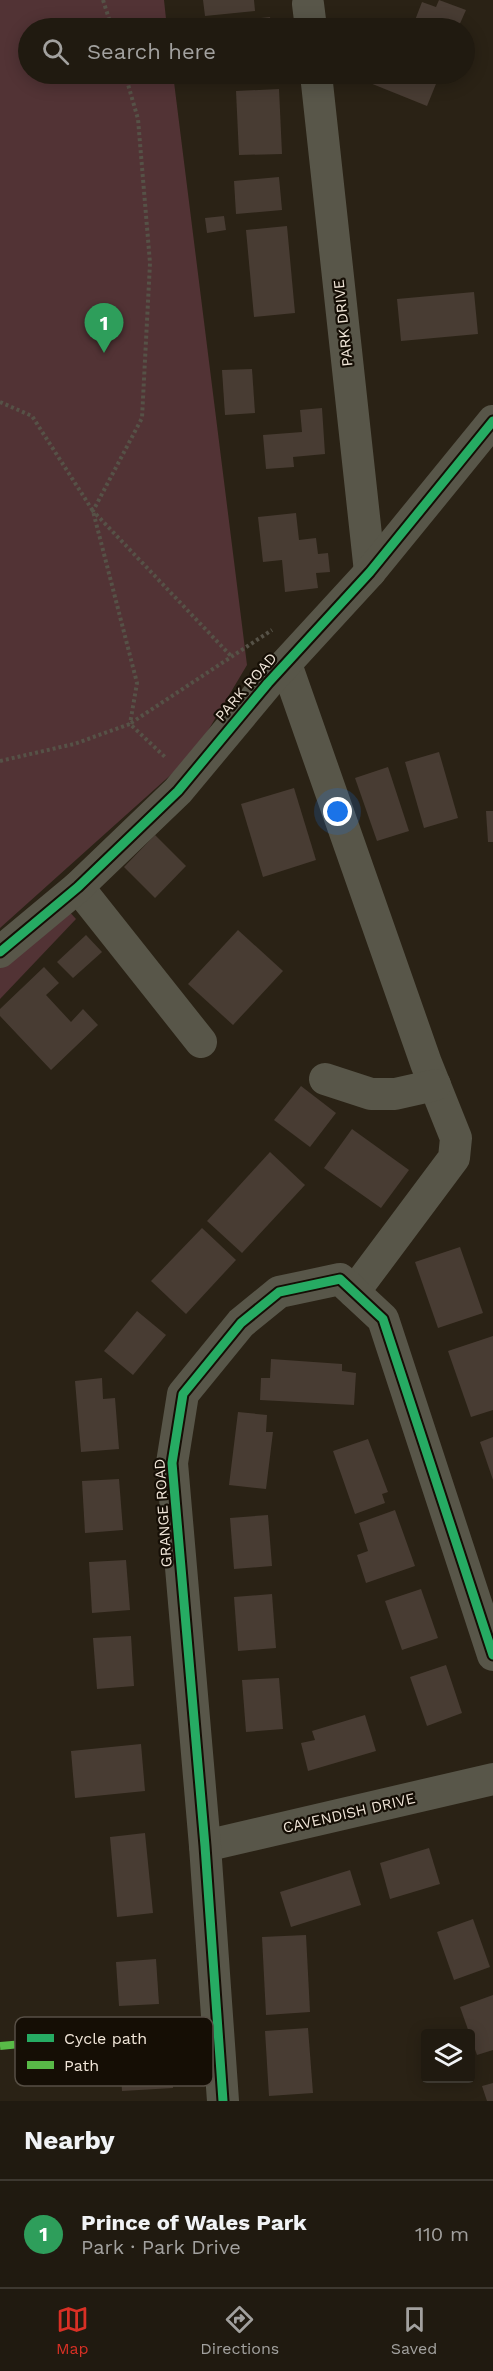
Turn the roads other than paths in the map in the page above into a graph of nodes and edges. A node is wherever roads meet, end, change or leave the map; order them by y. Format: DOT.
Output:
graph roads {
  1 [pos="317,84"];
  2 [pos="491,426"];
  3 [pos="370,572"];
  4 [pos="286,664"];
  5 [pos="78,887"];
  6 [pos="0,952"];
  7 [pos="201,1042"];
  8 [pos="326,1079"];
  9 [pos="435,1085"];
  10 [pos="354,1292"];
  11 [pos="493,1655"];
  12 [pos="492,1784"];
  13 [pos="205,1846"];
  14 [pos="223,2101"];
  1 -- 3 [label="street, PARK DRIVE"];
  2 -- 3 [label="street, PARK ROAD"];
  3 -- 4 [label="street, PARK ROAD"];
  4 -- 5 [label="street, PARK ROAD"];
  4 -- 9 [label="street"];
  5 -- 6 [label="street, PARK ROAD"];
  5 -- 7 [label="street"];
  8 -- 9 [label="street"];
  9 -- 10 [label="street"];
  10 -- 11 [label="street, GRANGE ROAD"];
  10 -- 13 [label="street, GRANGE ROAD"];
  12 -- 13 [label="street, CAVENDISH DRIVE"];
  13 -- 14 [label="street, GRANGE ROAD"];
}
